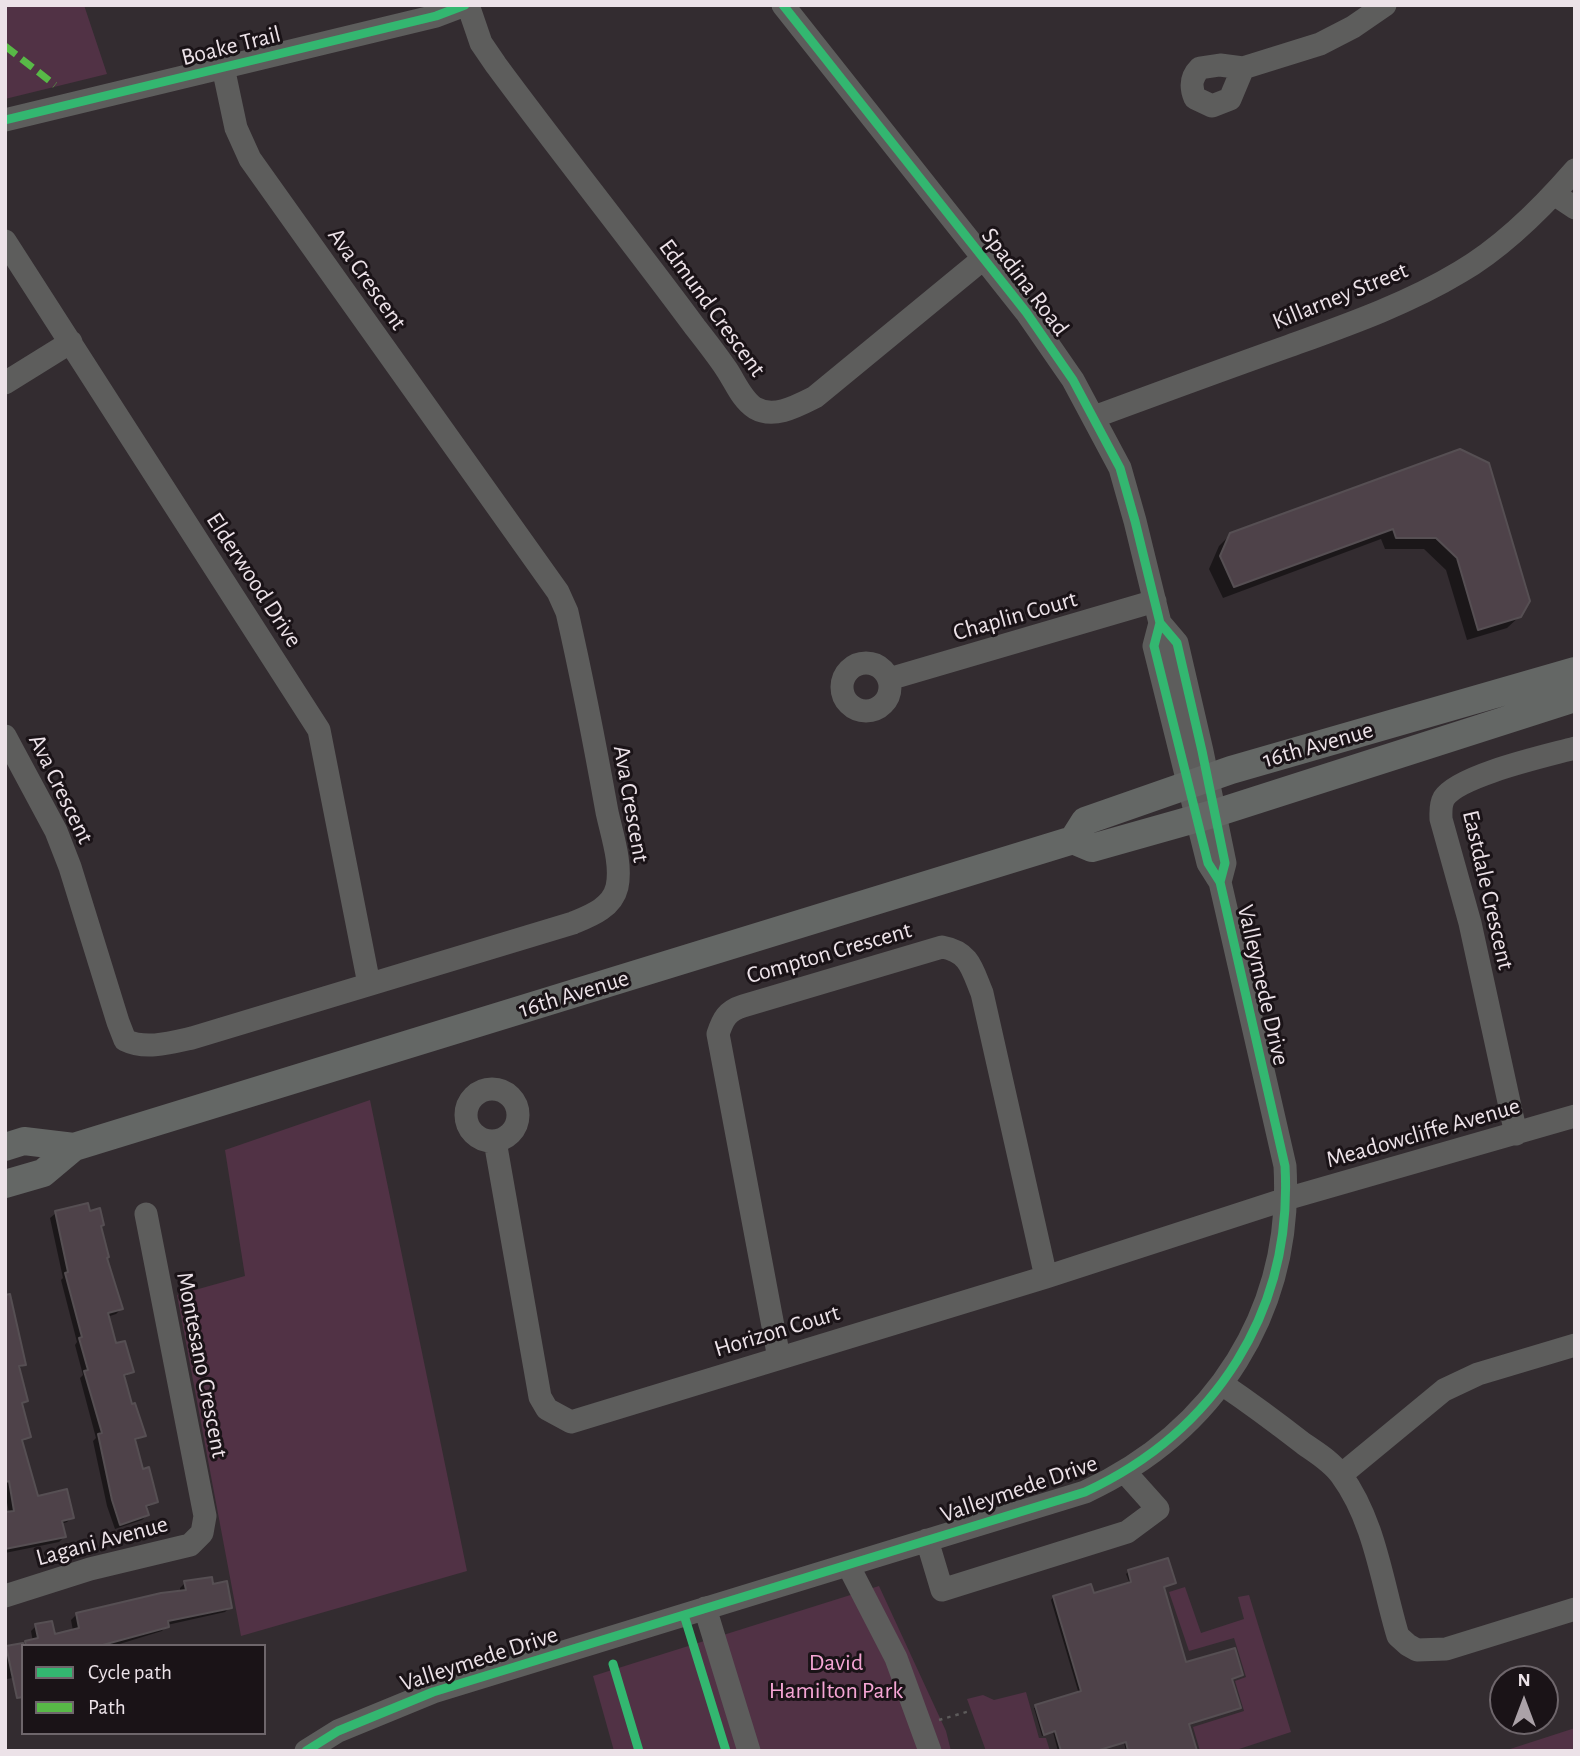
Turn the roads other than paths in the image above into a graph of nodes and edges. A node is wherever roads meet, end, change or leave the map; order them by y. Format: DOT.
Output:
graph roads {
  1 [pos="467,5"];
  2 [pos="783,5"];
  3 [pos="1385,5"];
  4 [pos="223,67"];
  5 [pos="1243,68"];
  6 [pos="5,120"];
  7 [pos="1575,170"];
  8 [pos="1554,194"];
  9 [pos="1575,208"];
  10 [pos="5,241"];
  11 [pos="984,258"];
  12 [pos="71,342"];
  13 [pos="5,383"];
  14 [pos="1094,417"];
  15 [pos="1158,612"];
  16 [pos="1575,671"];
  17 [pos="889,679"];
  18 [pos="1575,698"];
  19 [pos="5,736"];
  20 [pos="1575,748"];
  21 [pos="1198,781"];
  22 [pos="1206,815"];
  23 [pos="1073,840"];
  24 [pos="369,984"];
  25 [pos="1575,1116"];
  26 [pos="1517,1134"];
  27 [pos="495,1141"];
  28 [pos="5,1147"];
  29 [pos="74,1147"];
  30 [pos="5,1184"];
  31 [pos="1286,1199"];
  32 [pos="146,1214"];
  33 [pos="1046,1277"];
  34 [pos="1575,1345"];
  35 [pos="779,1358"];
  36 [pos="1222,1384"];
  37 [pos="1124,1471"];
  38 [pos="1341,1475"];
  39 [pos="204,1526"];
  40 [pos="927,1540"];
  41 [pos="848,1565"];
  42 [pos="5,1596"];
  43 [pos="705,1608"];
  44 [pos="1575,1609"];
  45 [pos="306,1751"];
  46 [pos="749,1751"];
  47 [pos="930,1751"];
  1 -- 4 [label="street, Boake Trail"];
  1 -- 11 [label="street, Edmund Crescent"];
  2 -- 11 [label="street, Spadina Road"];
  3 -- 5 [label="street"];
  4 -- 6 [label="street, Boake Trail"];
  4 -- 24 [label="street, Ava Crescent"];
  7 -- 8 [label="street, Killarney Street"];
  8 -- 9 [label="street"];
  8 -- 14 [label="street, Killarney Street"];
  10 -- 12 [label="street, Elderwood Drive"];
  11 -- 14 [label="street, Spadina Road"];
  12 -- 13 [label="street"];
  12 -- 24 [label="street, Elderwood Drive"];
  14 -- 15 [label="street, Spadina Road"];
  15 -- 17 [label="street, Chaplin Court"];
  15 -- 21 [label="street, Spadina Road"];
  16 -- 21 [label="main road, 16th Avenue"];
  18 -- 22 [label="main road, 16th Avenue"];
  19 -- 24 [label="street, Ava Crescent"];
  20 -- 26 [label="street, Eastdale Crescent"];
  21 -- 22 [label="street, Spadina Road"];
  21 -- 23 [label="main road, 16th Avenue"];
  22 -- 23 [label="main road, 16th Avenue"];
  22 -- 31 [label="street, Valleymede Drive"];
  23 -- 29 [label="main road, 16th Avenue"];
  25 -- 26 [label="street, Meadowcliffe Avenue"];
  26 -- 31 [label="street, Meadowcliffe Avenue"];
  27 -- 35 [label="street, Horizon Court"];
  28 -- 29 [label="main road, 16th Avenue"];
  29 -- 30 [label="main road, 16th Avenue"];
  31 -- 33 [label="street, Horizon Court"];
  31 -- 36 [label="street, Valleymede Drive"];
  32 -- 39 [label="street, Montesano Crescent"];
  33 -- 35 [label="street, Horizon Court"];
  33 -- 35 [label="street, Compton Crescent"];
  34 -- 38 [label="street"];
  36 -- 37 [label="street, Valleymede Drive"];
  36 -- 38 [label="street"];
  37 -- 40 [label="street, Valleymede Drive"];
  37 -- 40 [label="street"];
  38 -- 44 [label="street"];
  39 -- 42 [label="street, Lagani Avenue"];
  40 -- 41 [label="street, Valleymede Drive"];
  41 -- 43 [label="street, Valleymede Drive"];
  41 -- 47 [label="street"];
  43 -- 45 [label="street, Valleymede Drive"];
  43 -- 46 [label="street"];
}
